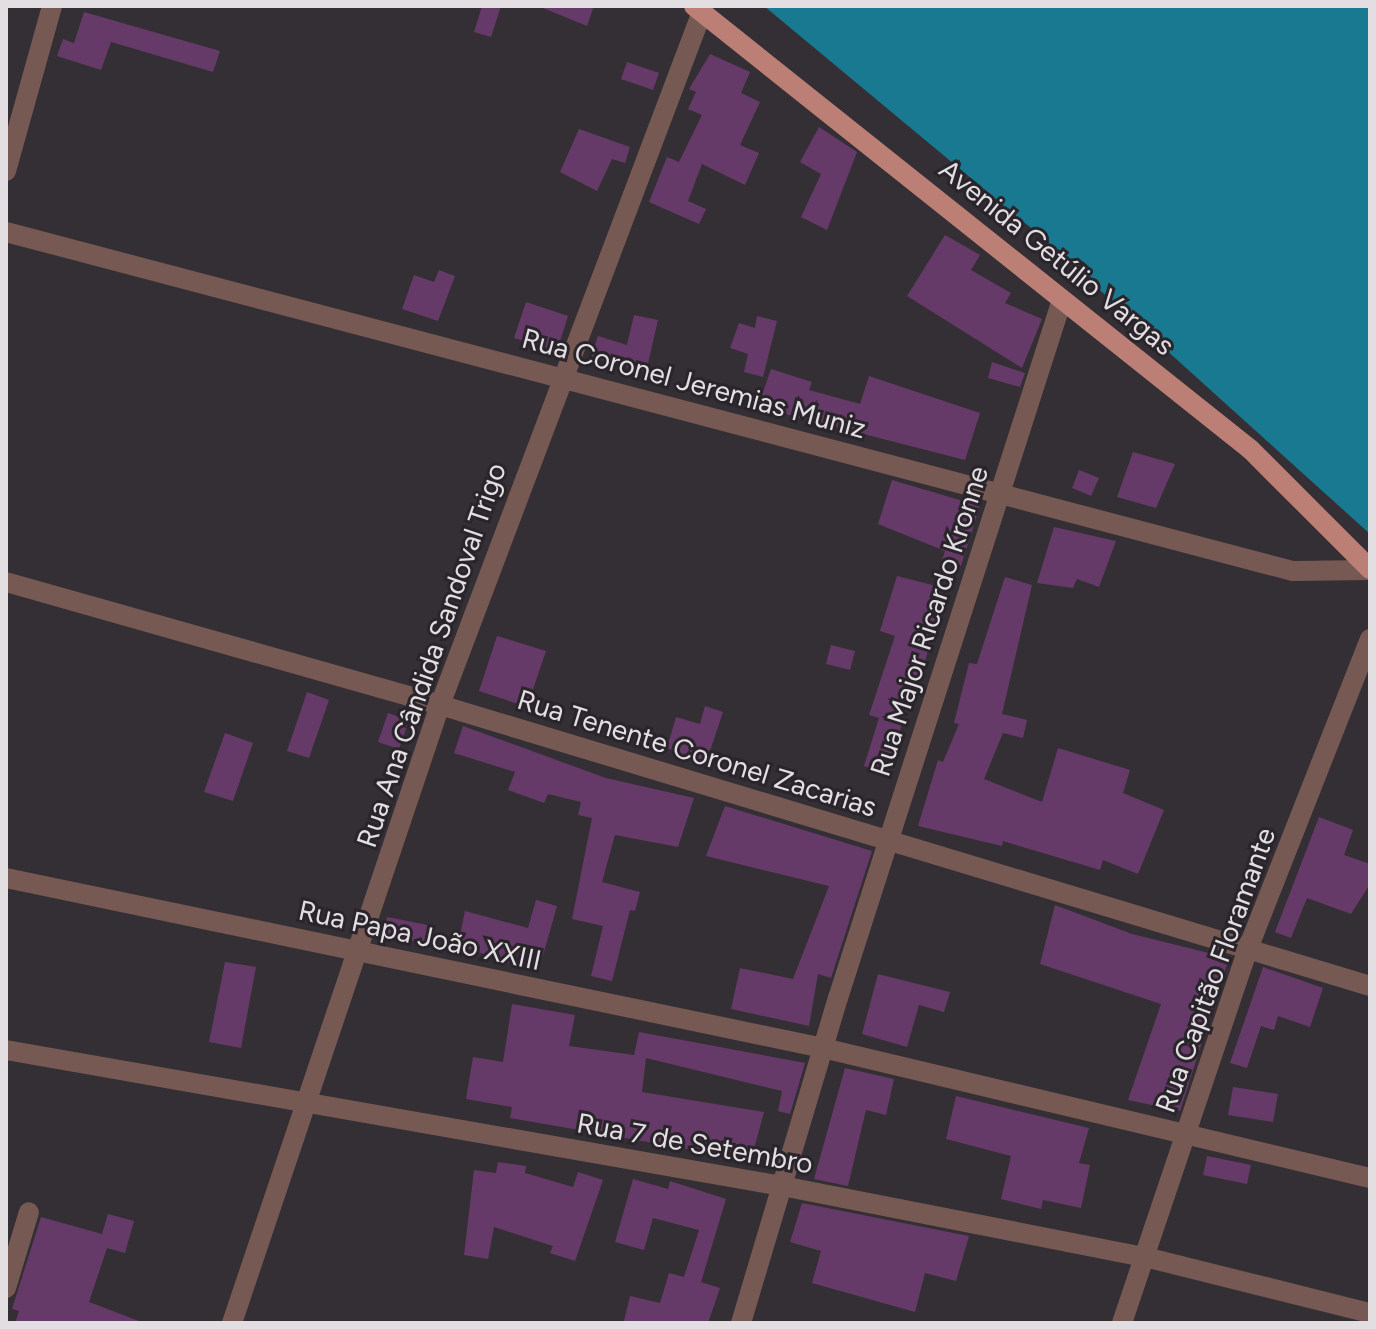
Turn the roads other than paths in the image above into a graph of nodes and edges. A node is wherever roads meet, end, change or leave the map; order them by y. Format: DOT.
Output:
graph roads {
  1 [pos="52,6"];
  2 [pos="698,9"];
  3 [pos="6,171"];
  4 [pos="6,232"];
  5 [pos="1061,303"];
  6 [pos="560,376"];
  7 [pos="998,493"];
  8 [pos="1370,570"];
  9 [pos="6,582"];
  10 [pos="1370,639"];
  11 [pos="440,705"];
  12 [pos="888,840"];
  13 [pos="6,878"];
  14 [pos="1249,946"];
  15 [pos="359,951"];
  16 [pos="1370,986"];
  17 [pos="823,1048"];
  18 [pos="6,1050"];
  19 [pos="310,1104"];
  20 [pos="1185,1138"];
  21 [pos="1370,1178"];
  22 [pos="782,1186"];
  23 [pos="29,1212"];
  24 [pos="1145,1257"];
  25 [pos="6,1288"];
  26 [pos="1370,1313"];
  27 [pos="232,1323"];
  28 [pos="741,1323"];
  29 [pos="1122,1323"];
  1 -- 3 [label="street"];
  2 -- 5 [label="main road, Avenida Getúlio Vargas"];
  2 -- 6 [label="street, Rua Ana Cândida Sandoval Trigo"];
  4 -- 6 [label="street, Rua Coronel Jeremias Muniz"];
  5 -- 7 [label="street, Rua Major Ricardo Kronne"];
  5 -- 8 [label="main road, Avenida Getúlio Vargas"];
  6 -- 7 [label="street, Rua Coronel Jeremias Muniz"];
  6 -- 11 [label="street, Rua Ana Cândida Sandoval Trigo"];
  7 -- 8 [label="street, Rua Coronel Jeremias Muniz"];
  7 -- 12 [label="street, Rua Major Ricardo Kronne"];
  9 -- 11 [label="street, Rua Tenente Coronel Zacarias"];
  10 -- 14 [label="street, Rua Capitão Floramante"];
  11 -- 12 [label="street, Rua Tenente Coronel Zacarias"];
  11 -- 15 [label="street, Rua Ana Cândida Sandoval Trigo"];
  12 -- 14 [label="street, Rua Tenente Coronel Zacarias"];
  12 -- 17 [label="street, Rua Major Ricardo Kronne"];
  13 -- 15 [label="street, Rua Papa João XXIII"];
  14 -- 16 [label="street, Rua Tenente Coronel Zacarias"];
  14 -- 20 [label="street, Rua Capitão Floramante"];
  15 -- 17 [label="street, Rua Papa João XXIII"];
  15 -- 19 [label="street, Rua Ana Cândida Sandoval Trigo"];
  17 -- 20 [label="street, Rua Papa João XXIII"];
  17 -- 22 [label="street, Rua Major Ricardo Kronne"];
  18 -- 19 [label="street, Rua 7 de Setembro"];
  19 -- 22 [label="street, Rua 7 de Setembro"];
  19 -- 27 [label="street, Rua Ana Cândida Sandoval Trigo"];
  20 -- 21 [label="street, Rua Papa João XXIII"];
  20 -- 24 [label="street, Rua Capitão Floramante"];
  22 -- 24 [label="street, Rua 7 de Setembro"];
  22 -- 28 [label="street, Rua Major Ricardo Kronne"];
  23 -- 25 [label="street"];
  24 -- 26 [label="street, Rua 7 de Setembro"];
  24 -- 29 [label="street, Rua Capitão Floramante"];
}
